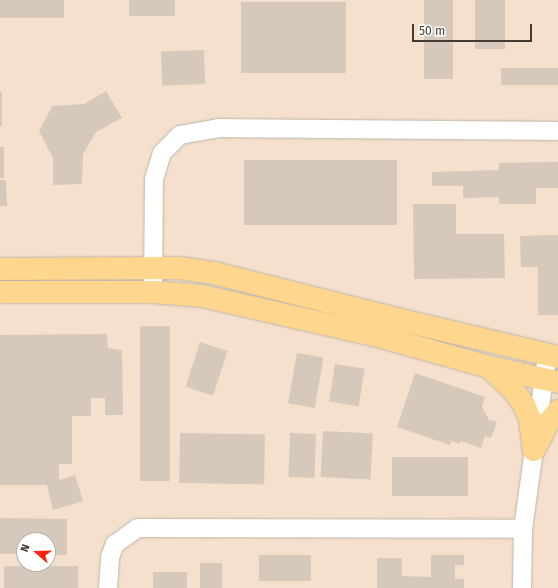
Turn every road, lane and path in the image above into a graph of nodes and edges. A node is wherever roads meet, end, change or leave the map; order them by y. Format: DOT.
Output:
graph roads {
  1 [pos="558,131"];
  2 [pos="106,268"];
  3 [pos="154,268"];
  4 [pos="0,269"];
  5 [pos="255,283"];
  6 [pos="0,292"];
  7 [pos="105,292"];
  8 [pos="153,292"];
  9 [pos="250,305"];
  10 [pos="377,325"];
  11 [pos="552,356"];
  12 [pos="489,367"];
  13 [pos="551,381"];
  14 [pos="558,411"];
  15 [pos="534,450"];
  16 [pos="523,529"];
  17 [pos="108,588"];
  18 [pos="522,588"];
  1 -- 3 [label="lane"];
  2 -- 3 [label="main road"];
  2 -- 4 [label="main road"];
  2 -- 7 [label="main road"];
  3 -- 5 [label="main road"];
  3 -- 8 [label="lane"];
  5 -- 9 [label="main road"];
  5 -- 10 [label="main road"];
  6 -- 7 [label="main road"];
  7 -- 8 [label="main road"];
  8 -- 9 [label="main road"];
  9 -- 10 [label="main road"];
  10 -- 11 [label="main road"];
  10 -- 12 [label="main road"];
  11 -- 13 [label="lane"];
  12 -- 13 [label="main road"];
  12 -- 15 [label="main road"];
  13 -- 15 [label="lane"];
  14 -- 15 [label="main road"];
  15 -- 16 [label="lane"];
  16 -- 17 [label="lane"];
  16 -- 18 [label="lane"];
}
